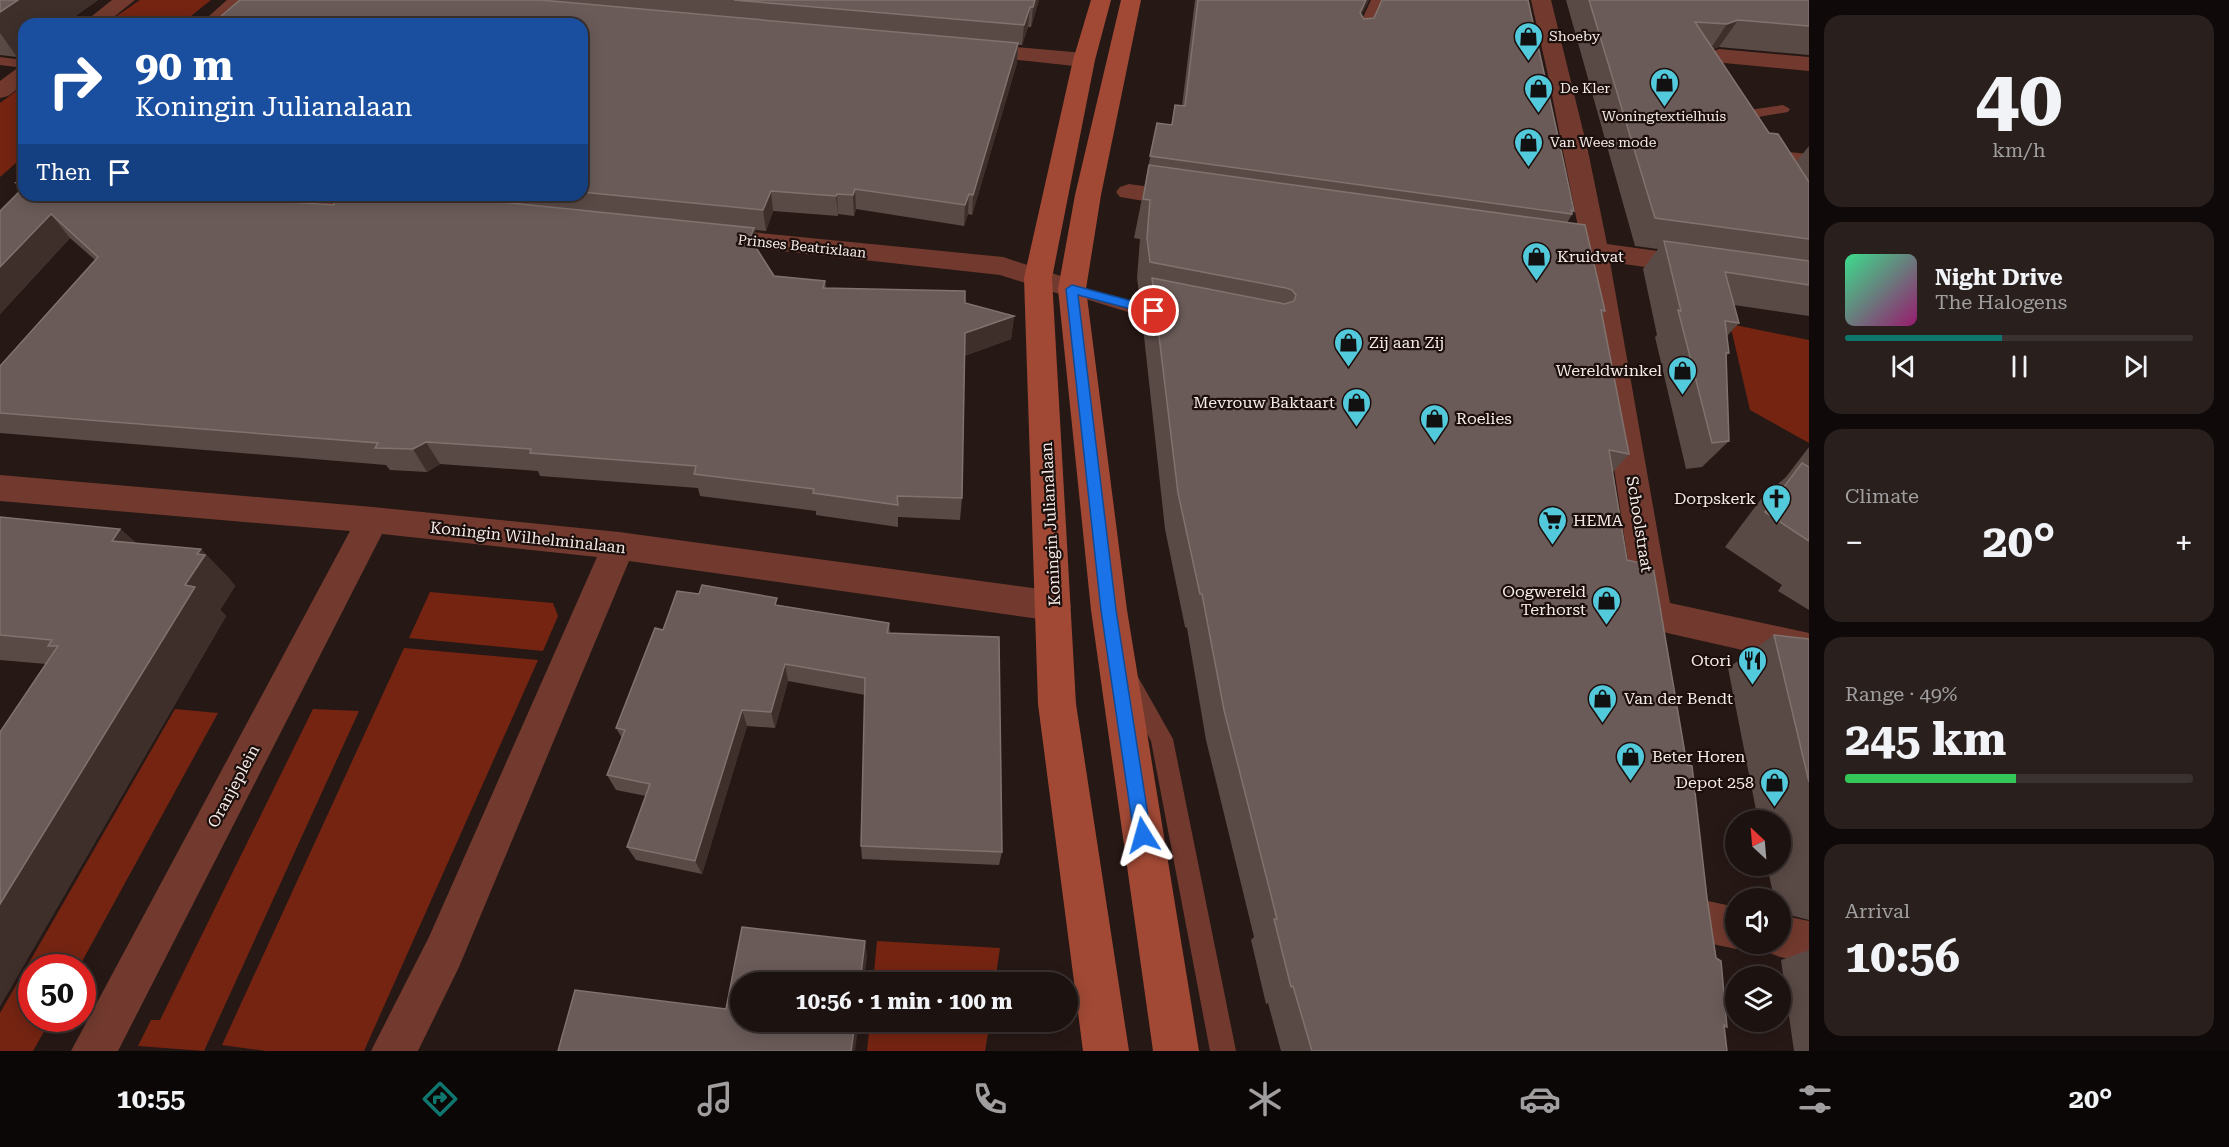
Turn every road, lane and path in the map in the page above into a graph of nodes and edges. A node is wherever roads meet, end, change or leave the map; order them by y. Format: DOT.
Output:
graph roads {
  1 [pos="125,0"];
  2 [pos="240,0"];
  3 [pos="1101,0"];
  4 [pos="1131,0"];
  5 [pos="1377,0"];
  6 [pos="1541,0"];
  7 [pos="100,18"];
  8 [pos="218,18"];
  9 [pos="1358,41"];
  10 [pos="949,47"];
  11 [pos="1084,60"];
  12 [pos="0,61"];
  13 [pos="18,63"];
  14 [pos="1711,63"];
  15 [pos="1809,64"];
  16 [pos="18,78"];
  17 [pos="0,91"];
  18 [pos="1731,95"];
  19 [pos="1783,109"];
  20 [pos="1743,115"];
  21 [pos="1763,149"];
  22 [pos="1809,161"];
  23 [pos="1785,186"];
  24 [pos="1129,192"];
  25 [pos="371,201"];
  26 [pos="1205,203"];
  27 [pos="408,205"];
  28 [pos="689,234"];
  29 [pos="1587,255"];
  30 [pos="1714,268"];
  31 [pos="1038,279"];
  32 [pos="1072,289"];
  33 [pos="1188,318"];
  34 [pos="0,488"];
  35 [pos="373,520"];
  36 [pos="619,546"];
  37 [pos="1054,606"];
  38 [pos="1654,615"];
  39 [pos="1809,649"];
  40 [pos="1660,650"];
  41 [pos="1117,660"];
  42 [pos="1791,938"];
  43 [pos="1809,942"];
  44 [pos="94,1051"];
  45 [pos="394,1051"];
  46 [pos="1106,1051"];
  47 [pos="1176,1051"];
  48 [pos="1223,1051"];
  1 -- 7 [label="street"];
  2 -- 8 [label="street"];
  3 -- 11 [label="main road, Koningin Julianalaan"];
  4 -- 32 [label="main road"];
  5 -- 9 [label="lane"];
  6 -- 29 [label="street, Schoolstraat"];
  10 -- 11 [label="street"];
  11 -- 31 [label="main road, Koningin Julianalaan"];
  12 -- 13 [label="lane"];
  14 -- 15 [label="street"];
  16 -- 17 [label="street"];
  18 -- 20 [label="street"];
  19 -- 20 [label="lane"];
  20 -- 21 [label="lane"];
  21 -- 22 [label="street"];
  21 -- 23 [label="street"];
  24 -- 26 [label="street"];
  25 -- 27 [label="street"];
  28 -- 31 [label="street, Prinses Beatrixlaan"];
  29 -- 30 [label="street"];
  29 -- 38 [label="street, Schoolstraat"];
  31 -- 32 [label="street, Prinses Beatrixlaan"];
  31 -- 37 [label="main road, Koningin Julianalaan"];
  32 -- 33 [label="lane"];
  32 -- 41 [label="main road"];
  34 -- 35 [label="street, Koningin Wilhelminalaan"];
  35 -- 36 [label="street, Koningin Wilhelminalaan"];
  35 -- 44 [label="street, Oranjeplein"];
  36 -- 37 [label="street, Koningin Wilhelminalaan"];
  36 -- 45 [label="street"];
  37 -- 46 [label="main road, Koningin Julianalaan"];
  38 -- 39 [label="street"];
  38 -- 40 [label="street, Schoolstraat"];
  41 -- 47 [label="main road"];
  41 -- 48 [label="lane"];
  42 -- 43 [label="street"];
}
